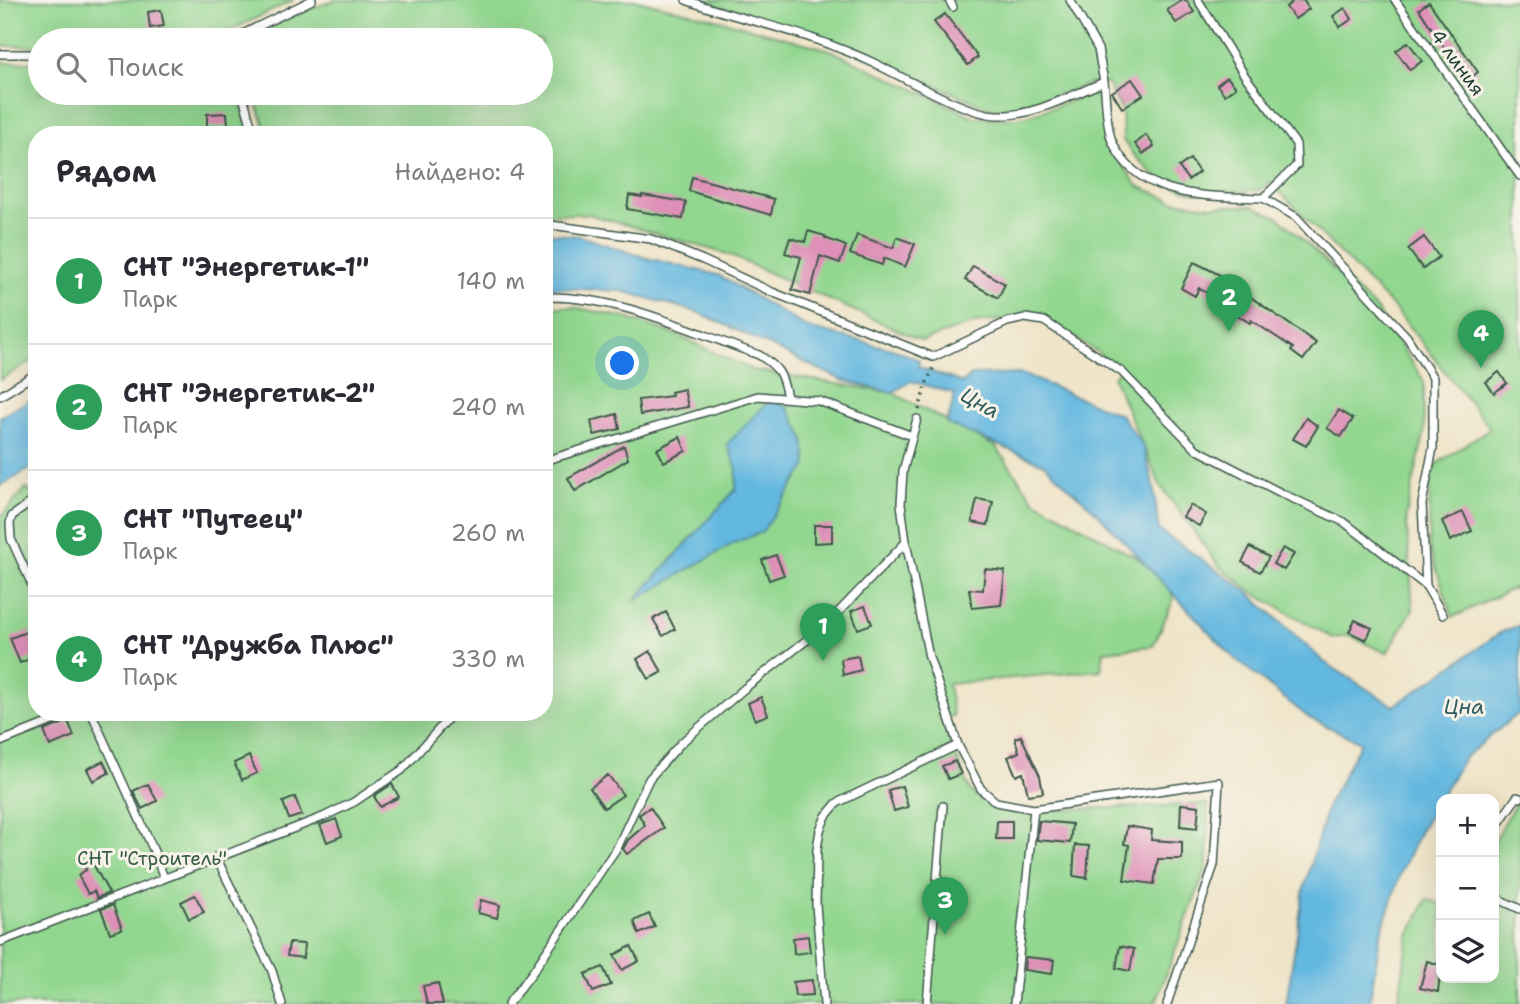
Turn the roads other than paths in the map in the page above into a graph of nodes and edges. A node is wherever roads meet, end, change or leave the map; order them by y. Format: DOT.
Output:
graph roads {
  1 [pos="312,0"];
  2 [pos="686,0"];
  3 [pos="1070,0"];
  4 [pos="1198,0"];
  5 [pos="1395,0"];
  6 [pos="255,28"];
  7 [pos="0,54"];
  8 [pos="28,54"];
  9 [pos="1104,82"];
  10 [pos="245,105"];
  11 [pos="251,126"];
  12 [pos="1520,176"];
  13 [pos="1263,198"];
  14 [pos="553,225"];
  15 [pos="553,297"];
  16 [pos="28,379"];
  17 [pos="0,396"];
  18 [pos="787,397"];
  19 [pos="917,419"];
  20 [pos="912,436"];
  21 [pos="553,458"];
  22 [pos="28,504"];
  23 [pos="906,542"];
  24 [pos="28,576"];
  25 [pos="1426,586"];
  26 [pos="1443,615"];
  27 [pos="52,721"];
  28 [pos="94,721"];
  29 [pos="446,721"];
  30 [pos="0,742"];
  31 [pos="958,745"];
  32 [pos="1520,798"];
  33 [pos="943,806"];
  34 [pos="1034,809"];
  35 [pos="1499,823"];
  36 [pos="216,857"];
  37 [pos="164,878"];
  38 [pos="1499,899"];
  39 [pos="1520,909"];
  40 [pos="0,942"];
  41 [pos="282,1004"];
  42 [pos="508,1004"];
  43 [pos="824,1004"];
  44 [pos="927,1004"];
  45 [pos="1014,1004"];
  46 [pos="1167,1004"];
  1 -- 6 [label="lane"];
  2 -- 9 [label="lane"];
  3 -- 9 [label="lane"];
  4 -- 13 [label="lane"];
  5 -- 12 [label="lane, 4 линия"];
  7 -- 8 [label="lane"];
  9 -- 13 [label="lane"];
  10 -- 11 [label="lane"];
  13 -- 25 [label="lane"];
  14 -- 25 [label="lane"];
  15 -- 18 [label="lane"];
  16 -- 17 [label="lane"];
  18 -- 20 [label="lane"];
  18 -- 21 [label="lane"];
  19 -- 20 [label="lane"];
  20 -- 23 [label="lane"];
  22 -- 24 [label="lane"];
  23 -- 31 [label="lane"];
  23 -- 42 [label="lane"];
  25 -- 26 [label="lane"];
  27 -- 30 [label="lane"];
  28 -- 37 [label="lane"];
  29 -- 36 [label="lane"];
  31 -- 34 [label="lane"];
  31 -- 43 [label="lane"];
  32 -- 35 [label="lane"];
  33 -- 44 [label="lane"];
  34 -- 45 [label="lane"];
  34 -- 46 [label="lane"];
  36 -- 37 [label="lane"];
  36 -- 41 [label="lane"];
  37 -- 40 [label="lane"];
  38 -- 39 [label="lane"];
}
